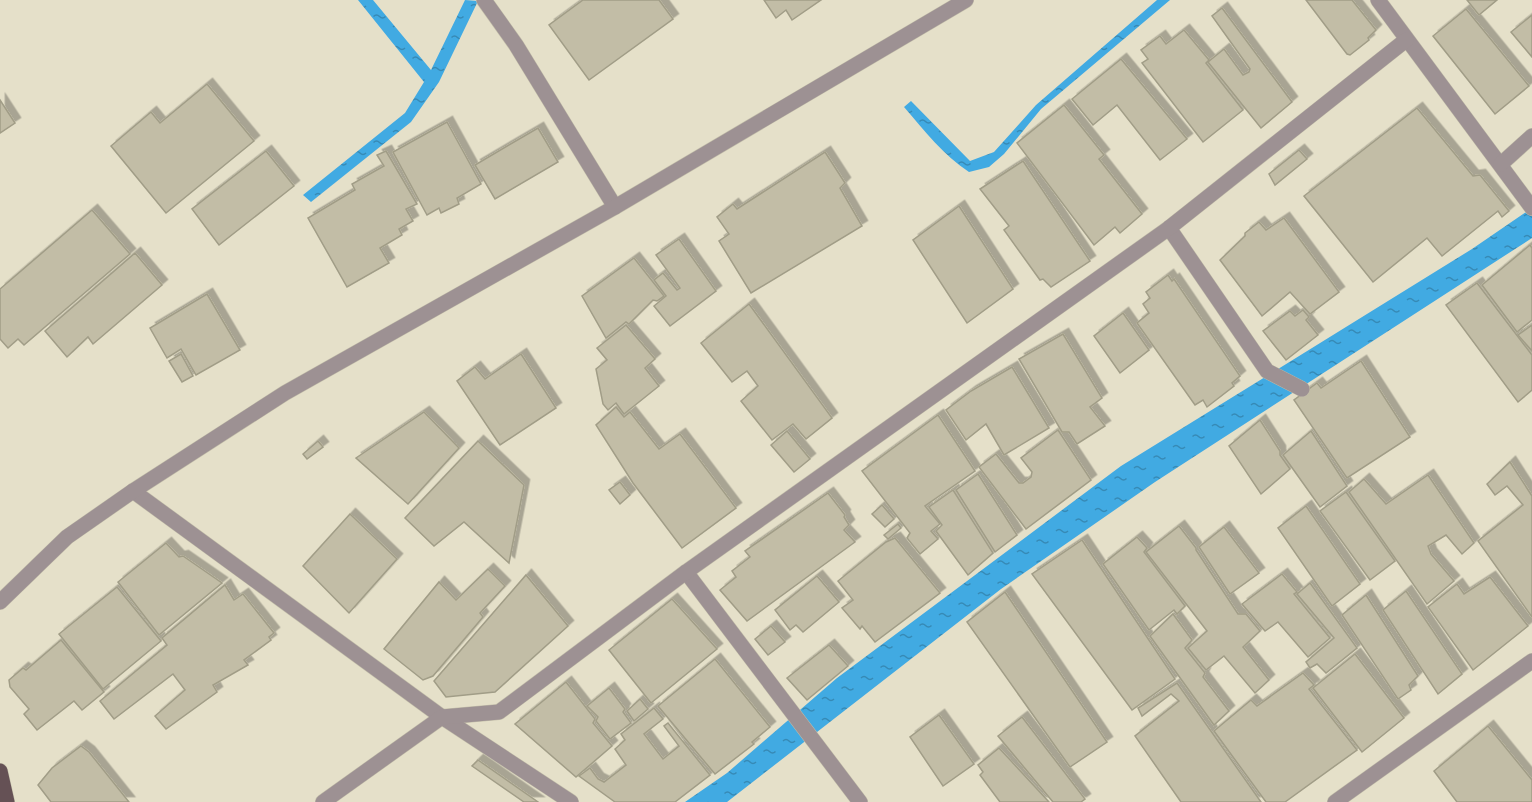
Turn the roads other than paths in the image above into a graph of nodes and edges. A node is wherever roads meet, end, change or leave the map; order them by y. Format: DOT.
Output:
graph roads {
  1 [pos="484,0"];
  2 [pos="966,0"];
  3 [pos="1378,0"];
  4 [pos="1406,40"];
  5 [pos="1532,136"];
  6 [pos="1501,164"];
  7 [pos="615,207"];
  8 [pos="1532,208"];
  9 [pos="1169,228"];
  10 [pos="1302,389"];
  11 [pos="133,491"];
  12 [pos="686,572"];
  13 [pos="0,602"];
  14 [pos="1532,661"];
  15 [pos="442,717"];
  16 [pos="0,771"];
  17 [pos="7,802"];
  18 [pos="323,802"];
  19 [pos="571,802"];
  20 [pos="860,802"];
  21 [pos="1335,802"];
  1 -- 7 [label="street"];
  2 -- 7 [label="street"];
  3 -- 4 [label="street"];
  4 -- 6 [label="street"];
  4 -- 9 [label="street"];
  5 -- 6 [label="street"];
  6 -- 8 [label="street"];
  7 -- 11 [label="street"];
  9 -- 10 [label="street"];
  9 -- 12 [label="street"];
  11 -- 13 [label="street"];
  11 -- 15 [label="street"];
  12 -- 15 [label="street"];
  12 -- 20 [label="street"];
  14 -- 21 [label="street"];
  15 -- 18 [label="street"];
  15 -- 19 [label="street"];
  16 -- 17 [label="main road"];
}
